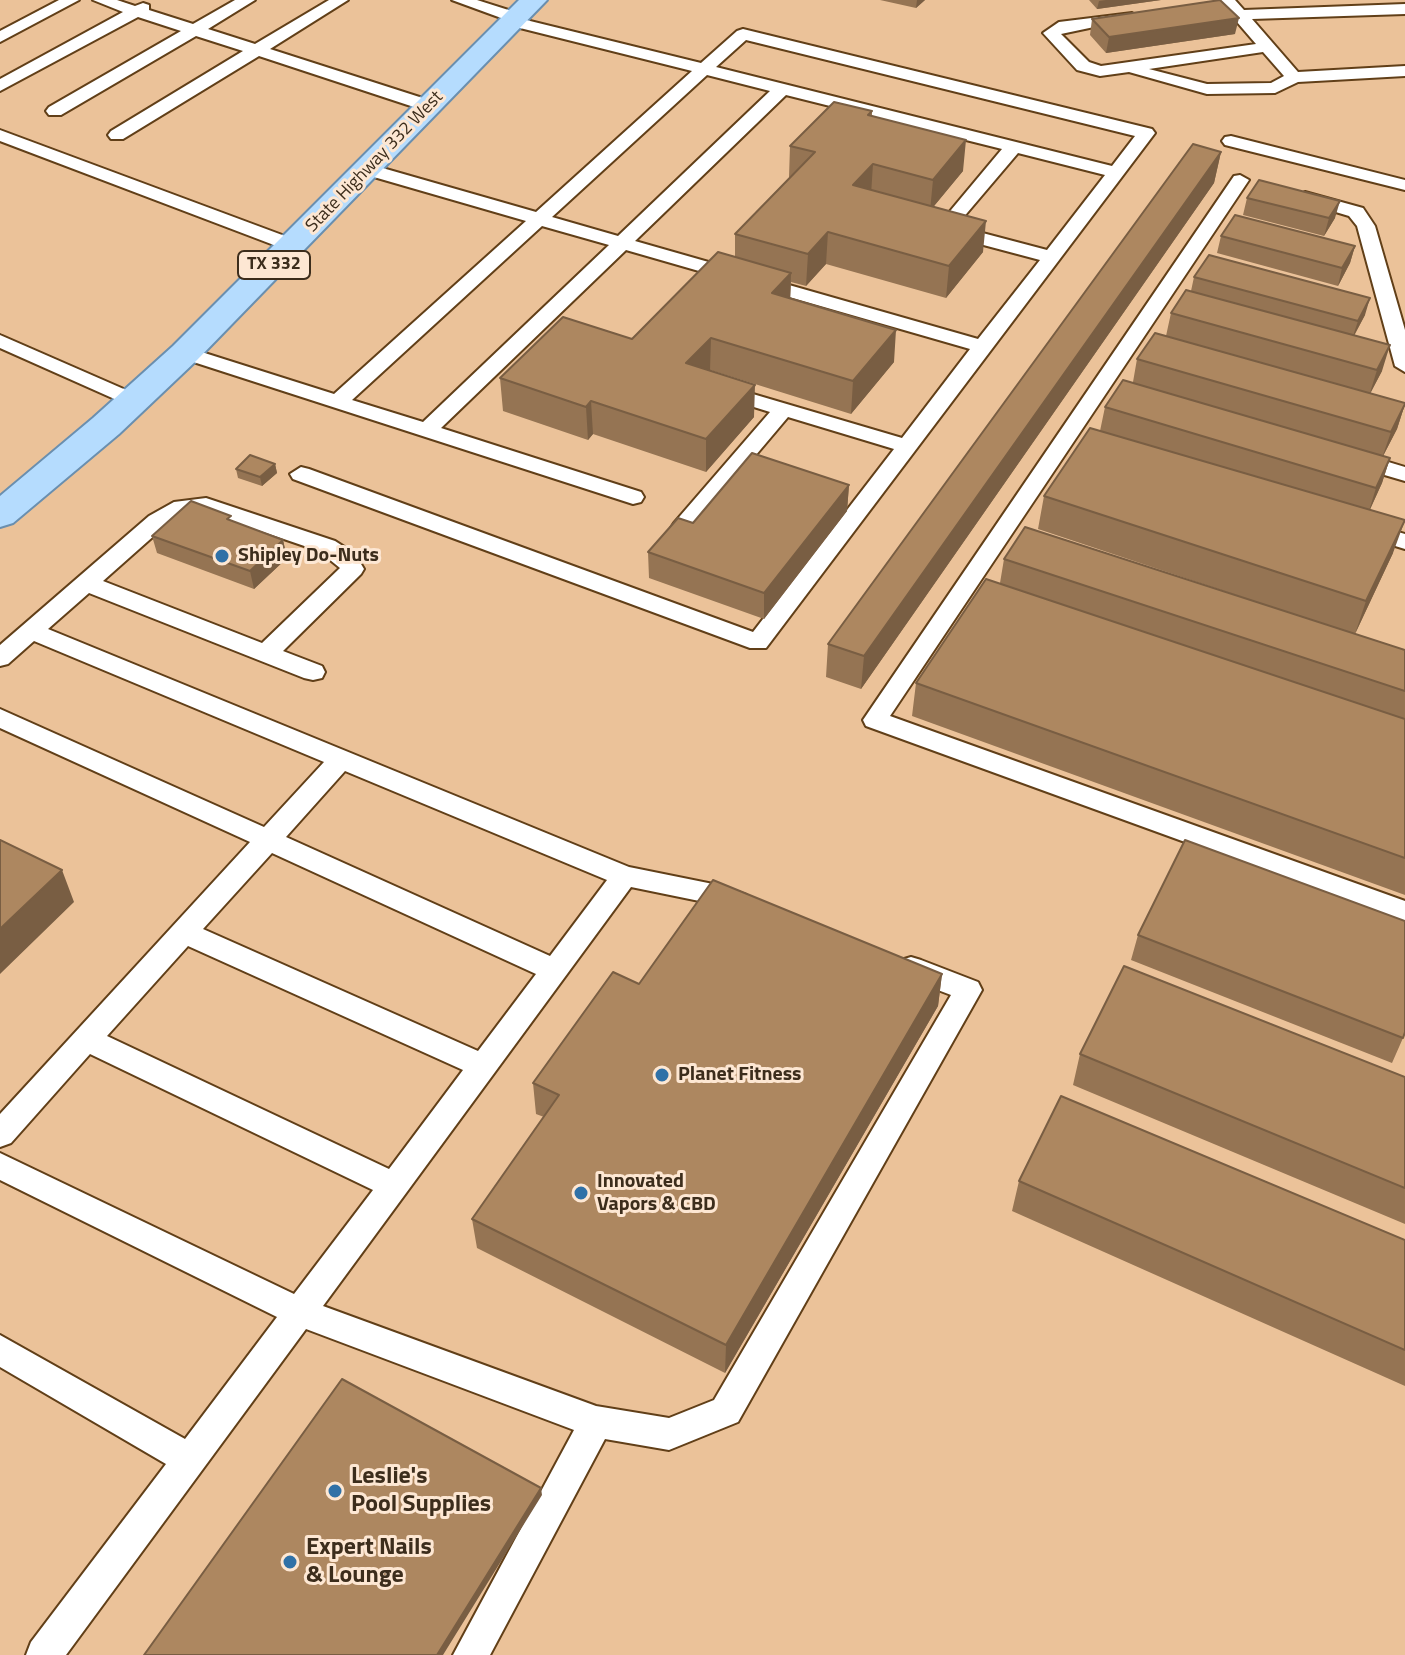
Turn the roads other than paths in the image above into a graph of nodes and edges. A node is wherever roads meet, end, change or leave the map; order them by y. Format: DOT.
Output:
graph roads {
  1 [pos="71,0"];
  2 [pos="101,0"];
  3 [pos="157,0"];
  4 [pos="247,0"];
  5 [pos="340,0"];
  6 [pos="460,0"];
  7 [pos="1227,6"];
  8 [pos="1405,9"];
  9 [pos="136,12"];
  10 [pos="520,13"];
  11 [pos="1149,13"];
  12 [pos="195,31"];
  13 [pos="0,37"];
  14 [pos="1267,47"];
  15 [pos="256,51"];
  16 [pos="1126,68"];
  17 [pos="704,69"];
  18 [pos="1405,71"];
  19 [pos="1294,77"];
  20 [pos="0,86"];
  21 [pos="782,89"];
  22 [pos="429,106"];
  23 [pos="55,111"];
  24 [pos="0,135"];
  25 [pos="117,135"];
  26 [pos="1231,141"];
  27 [pos="1014,146"];
  28 [pos="366,169"];
  29 [pos="1116,172"];
  30 [pos="1240,180"];
  31 [pos="1405,185"];
  32 [pos="1282,191"];
  33 [pos="539,218"];
  34 [pos="622,242"];
  35 [pos="294,246"];
  36 [pos="1347,251"];
  37 [pos="1052,257"];
  38 [pos="1376,259"];
  39 [pos="0,341"];
  40 [pos="984,347"];
  41 [pos="185,353"];
  42 [pos="1374,355"];
  43 [pos="1405,365"];
  44 [pos="718,390"];
  45 [pos="135,401"];
  46 [pos="338,401"];
  47 [pos="784,409"];
  48 [pos="427,430"];
  49 [pos="1066,437"];
  50 [pos="907,446"];
  51 [pos="1095,446"];
  52 [pos="1329,452"];
  53 [pos="301,474"];
  54 [pos="1405,474"];
  55 [pos="633,497"];
  56 [pos="0,515"];
  57 [pos="1344,523"];
  58 [pos="682,528"];
  59 [pos="1004,529"];
  60 [pos="1034,539"];
  61 [pos="1405,542"];
  62 [pos="87,583"];
  63 [pos="966,586"];
  64 [pos="995,596"];
  65 [pos="31,631"];
  66 [pos="266,653"];
  67 [pos="0,658"];
  68 [pos="313,672"];
  69 [pos="0,718"];
  70 [pos="341,759"];
  71 [pos="267,839"];
  72 [pos="625,876"];
  73 [pos="762,912"];
  74 [pos="1405,912"];
  75 [pos="183,932"];
  76 [pos="880,956"];
  77 [pos="555,970"];
  78 [pos="86,1039"];
  79 [pos="483,1066"];
  80 [pos="0,1134"];
  81 [pos="0,1166"];
  82 [pos="393,1185"];
  83 [pos="298,1312"];
  84 [pos="0,1350"];
  85 [pos="596,1422"];
  86 [pos="190,1460"];
  87 [pos="44,1655"];
  88 [pos="471,1655"];
  1 -- 13 [label="lane"];
  2 -- 9 [label="lane"];
  3 -- 9 [label="lane"];
  4 -- 12 [label="lane"];
  5 -- 15 [label="lane"];
  6 -- 10 [label="lane"];
  7 -- 8 [label="lane"];
  7 -- 14 [label="lane"];
  9 -- 12 [label="lane"];
  9 -- 20 [label="lane"];
  10 -- 17 [label="lane"];
  10 -- 22 [label="main road, State Highway 332 West / TX 332"];
  11 -- 16 [label="lane"];
  12 -- 15 [label="lane"];
  12 -- 23 [label="lane"];
  14 -- 16 [label="lane"];
  14 -- 19 [label="lane"];
  15 -- 22 [label="lane"];
  15 -- 25 [label="lane"];
  16 -- 19 [label="lane"];
  17 -- 21 [label="lane"];
  17 -- 29 [label="lane"];
  17 -- 33 [label="lane"];
  18 -- 19 [label="lane"];
  21 -- 27 [label="lane"];
  21 -- 34 [label="lane"];
  22 -- 28 [label="main road, State Highway 332 West / TX 332"];
  24 -- 35 [label="lane"];
  26 -- 31 [label="lane"];
  27 -- 29 [label="lane"];
  27 -- 37 [label="lane"];
  28 -- 33 [label="lane"];
  28 -- 35 [label="main road, State Highway 332 West / TX 332"];
  29 -- 37 [label="lane"];
  30 -- 49 [label="lane"];
  32 -- 38 [label="lane"];
  33 -- 34 [label="lane"];
  33 -- 46 [label="lane"];
  34 -- 40 [label="lane"];
  34 -- 48 [label="lane"];
  35 -- 41 [label="main road, State Highway 332 West / TX 332"];
  36 -- 38 [label="lane"];
  37 -- 40 [label="lane"];
  38 -- 43 [label="lane"];
  39 -- 45 [label="lane"];
  40 -- 50 [label="lane"];
  41 -- 45 [label="main road, State Highway 332 West / TX 332"];
  41 -- 46 [label="lane"];
  42 -- 43 [label="lane"];
  44 -- 47 [label="lane"];
  45 -- 56 [label="main road, State Highway 332 West / TX 332"];
  46 -- 48 [label="lane"];
  47 -- 50 [label="lane"];
  47 -- 58 [label="lane"];
  48 -- 55 [label="lane"];
  49 -- 51 [label="lane"];
  49 -- 59 [label="lane"];
  50 -- 53 [label="lane"];
  52 -- 54 [label="lane"];
  57 -- 61 [label="lane"];
  59 -- 60 [label="lane"];
  59 -- 63 [label="lane"];
  62 -- 65 [label="lane"];
  62 -- 66 [label="lane"];
  62 -- 66 [label="lane"];
  63 -- 64 [label="lane"];
  63 -- 74 [label="lane"];
  65 -- 67 [label="lane"];
  65 -- 70 [label="lane"];
  66 -- 68 [label="lane"];
  69 -- 71 [label="lane"];
  70 -- 71 [label="lane"];
  70 -- 72 [label="lane"];
  71 -- 75 [label="lane"];
  71 -- 77 [label="lane"];
  72 -- 73 [label="lane"];
  72 -- 77 [label="lane"];
  75 -- 78 [label="lane"];
  75 -- 79 [label="lane"];
  76 -- 85 [label="lane"];
  77 -- 79 [label="lane"];
  78 -- 80 [label="lane"];
  78 -- 82 [label="lane"];
  79 -- 82 [label="lane"];
  81 -- 83 [label="lane"];
  82 -- 83 [label="lane"];
  83 -- 85 [label="lane"];
  83 -- 86 [label="lane"];
  84 -- 86 [label="lane"];
  85 -- 88 [label="lane"];
  86 -- 87 [label="lane"];
}
